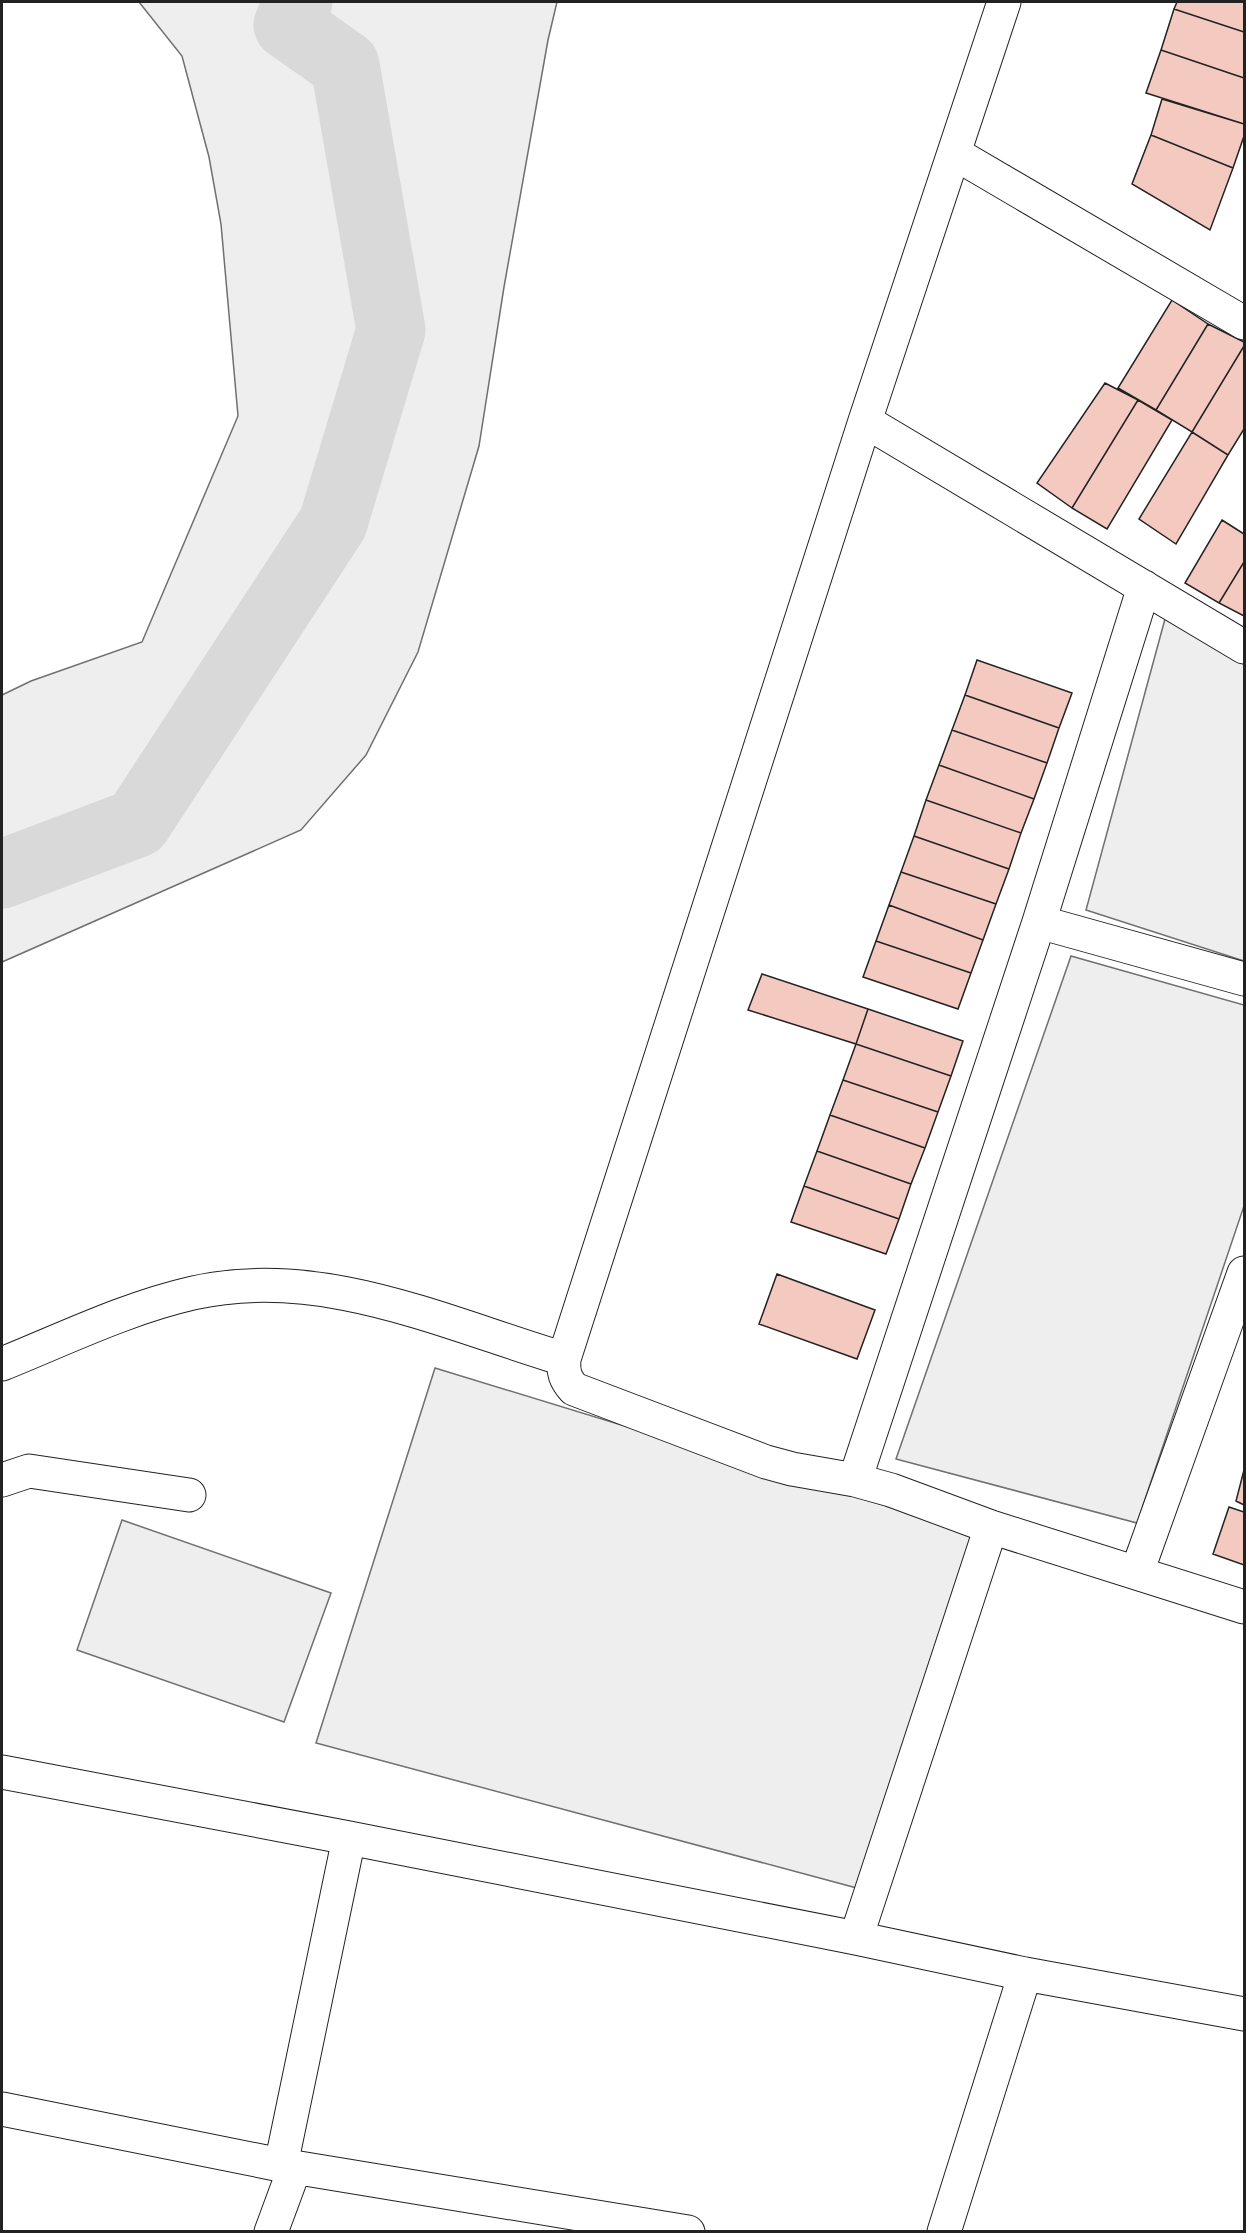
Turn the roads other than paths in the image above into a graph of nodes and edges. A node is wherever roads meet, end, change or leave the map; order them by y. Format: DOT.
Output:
graph roads {
  1 [pos="1004,2"];
  2 [pos="954,153"];
  3 [pos="1243,316"];
  4 [pos="865,421"];
  5 [pos="1144,587"];
  6 [pos="1245,647"];
  7 [pos="1039,922"];
  8 [pos="1245,979"];
  9 [pos="1245,1273"];
  10 [pos="564,1359"];
  11 [pos="2,1364"];
  12 [pos="2,1480"];
  13 [pos="855,1480"];
  14 [pos="189,1496"];
  15 [pos="992,1527"];
  16 [pos="1137,1572"];
  17 [pos="1245,1607"];
  18 [pos="2,1772"];
  19 [pos="349,1838"];
  20 [pos="856,1938"];
  21 [pos="1025,1974"];
  22 [pos="1245,2014"];
  23 [pos="5,2119"];
  24 [pos="288,2166"];
  25 [pos="271,2232"];
  26 [pos="688,2232"];
  27 [pos="944,2232"];
  1 -- 2 [label="street"];
  2 -- 3 [label="street"];
  2 -- 4 [label="street"];
  4 -- 5 [label="street"];
  4 -- 10 [label="street"];
  5 -- 6 [label="street"];
  5 -- 7 [label="street"];
  7 -- 8 [label="street"];
  7 -- 13 [label="street"];
  9 -- 16 [label="street"];
  10 -- 11 [label="street"];
  10 -- 13 [label="street"];
  12 -- 14 [label="street"];
  13 -- 15 [label="street"];
  15 -- 16 [label="street"];
  15 -- 20 [label="street"];
  16 -- 17 [label="street"];
  18 -- 19 [label="street"];
  19 -- 20 [label="street"];
  19 -- 24 [label="street"];
  20 -- 21 [label="street"];
  21 -- 22 [label="street"];
  21 -- 27 [label="street"];
  23 -- 24 [label="street"];
  24 -- 25 [label="street"];
  24 -- 26 [label="street"];
}
